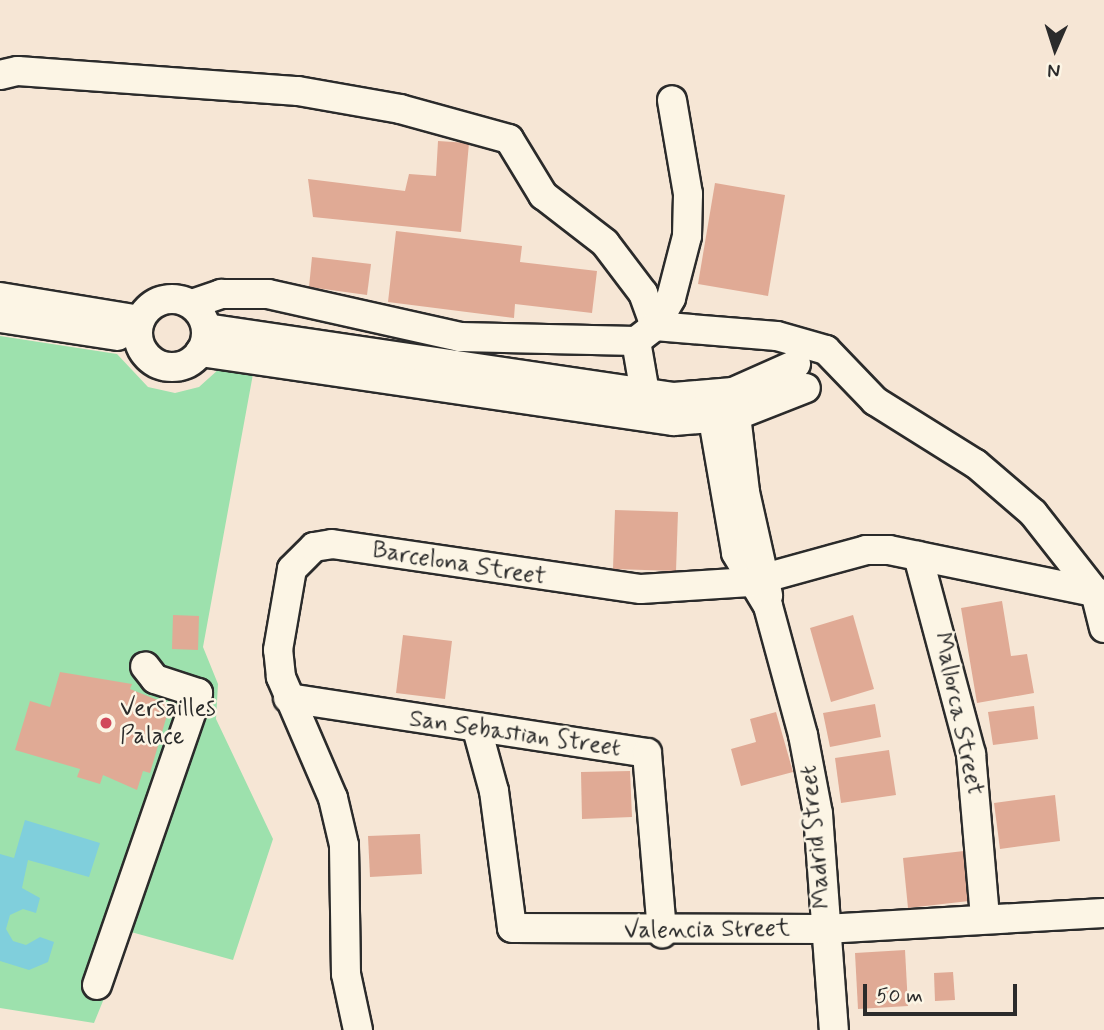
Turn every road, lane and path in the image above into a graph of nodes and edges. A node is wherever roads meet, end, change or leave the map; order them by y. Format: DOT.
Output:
graph roads {
  1 [pos="0,75"];
  2 [pos="672,100"];
  3 [pos="0,297"];
  4 [pos="0,318"];
  5 [pos="199,328"];
  6 [pos="139,329"];
  7 [pos="645,333"];
  8 [pos="801,376"];
  9 [pos="645,393"];
  10 [pos="722,406"];
  11 [pos="918,556"];
  12 [pos="760,580"];
  13 [pos="1100,593"];
  14 [pos="1104,628"];
  15 [pos="145,666"];
  16 [pos="288,698"];
  17 [pos="477,729"];
  18 [pos="1104,913"];
  19 [pos="985,918"];
  20 [pos="825,929"];
  21 [pos="662,933"];
  22 [pos="97,985"];
  23 [pos="358,1030"];
  24 [pos="834,1030"];
  1 -- 7 [label="street"];
  2 -- 7 [label="street"];
  3 -- 6 [label="street"];
  4 -- 6 [label="street"];
  5 -- 6 [label="street"];
  5 -- 6 [label="street"];
  5 -- 7 [label="street"];
  5 -- 9 [label="street"];
  5 -- 10 [label="street"];
  7 -- 9 [label="street"];
  7 -- 13 [label="street"];
  8 -- 10 [label="street"];
  9 -- 10 [label="street"];
  10 -- 12 [label="street, Madrid Street"];
  11 -- 12 [label="street, Barcelona Street"];
  11 -- 13 [label="street, Barcelona Street"];
  11 -- 19 [label="street, Mallorca Street"];
  12 -- 16 [label="street, Barcelona Street"];
  12 -- 20 [label="street, Madrid Street"];
  13 -- 14 [label="street"];
  15 -- 22 [label="street"];
  16 -- 17 [label="street, San Sebastian Street"];
  16 -- 23 [label="street, Barcelona Street"];
  17 -- 21 [label="street, San Sebastian Street"];
  17 -- 21 [label="street, Valencia Street"];
  18 -- 19 [label="street, Valencia Street"];
  19 -- 20 [label="street, Valencia Street"];
  20 -- 21 [label="street, Valencia Street"];
  20 -- 24 [label="street, Madrid Street"];
}
